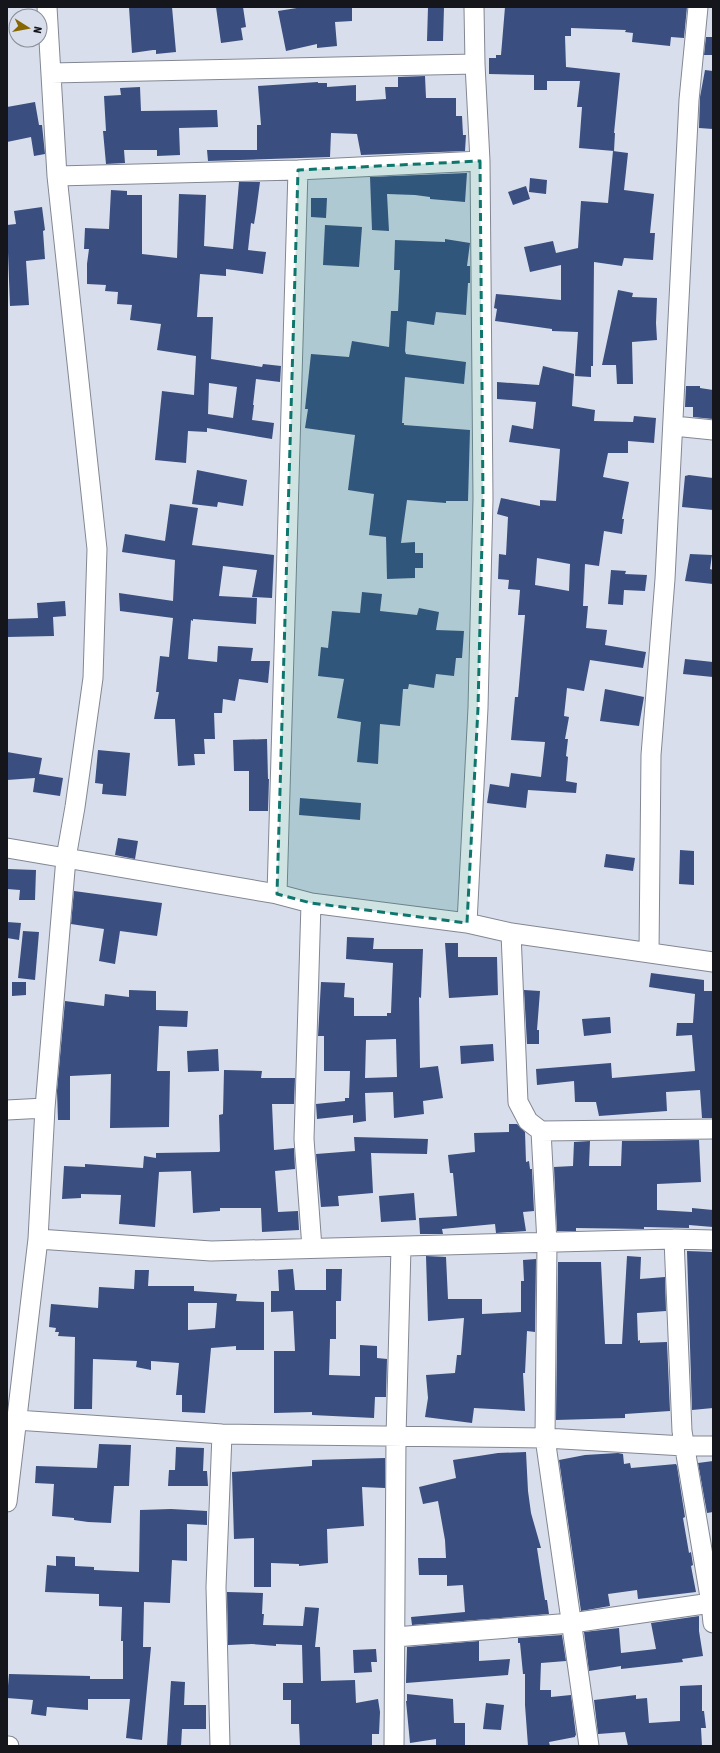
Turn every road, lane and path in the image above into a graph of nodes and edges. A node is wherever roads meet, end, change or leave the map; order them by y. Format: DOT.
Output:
graph roads {
  1 [pos="47,7"];
  2 [pos="474,7"];
  3 [pos="698,7"];
  4 [pos="475,64"];
  5 [pos="51,73"];
  6 [pos="480,161"];
  7 [pos="298,170"];
  8 [pos="57,176"];
  9 [pos="674,426"];
  10 [pos="713,430"];
  11 [pos="7,848"];
  12 [pos="66,858"];
  13 [pos="277,894"];
  14 [pos="311,903"];
  15 [pos="467,923"];
  16 [pos="511,933"];
  17 [pos="648,953"];
  18 [pos="713,962"];
  19 [pos="45,1108"];
  20 [pos="7,1110"];
  21 [pos="713,1128"];
  22 [pos="541,1131"];
  23 [pos="38,1239"];
  24 [pos="674,1239"];
  25 [pos="713,1240"];
  26 [pos="547,1243"];
  27 [pos="401,1247"];
  28 [pos="312,1248"];
  29 [pos="16,1420"];
  30 [pos="222,1434"];
  31 [pos="396,1437"];
  32 [pos="545,1438"];
  33 [pos="684,1446"];
  34 [pos="713,1446"];
  35 [pos="7,1502"];
  36 [pos="709,1569"];
  37 [pos="711,1603"];
  38 [pos="572,1623"];
  39 [pos="713,1623"];
  40 [pos="395,1637"];
  41 [pos="220,1746"];
  42 [pos="394,1746"];
  43 [pos="589,1746"];
  1 -- 5 [label="street"];
  2 -- 4 [label="street"];
  3 -- 9 [label="street"];
  4 -- 5 [label="street"];
  4 -- 6 [label="street"];
  5 -- 8 [label="street"];
  6 -- 7 [label="street"];
  6 -- 15 [label="street"];
  7 -- 8 [label="street"];
  7 -- 13 [label="street"];
  8 -- 12 [label="street"];
  9 -- 10 [label="street"];
  9 -- 17 [label="street"];
  11 -- 12 [label="street"];
  12 -- 13 [label="street"];
  12 -- 19 [label="street"];
  13 -- 14 [label="street"];
  14 -- 15 [label="street"];
  14 -- 28 [label="street"];
  15 -- 16 [label="street"];
  16 -- 17 [label="street"];
  16 -- 22 [label="street"];
  17 -- 18 [label="street"];
  19 -- 20 [label="street"];
  19 -- 23 [label="street"];
  21 -- 22 [label="street"];
  22 -- 26 [label="street"];
  23 -- 28 [label="street"];
  23 -- 29 [label="street"];
  24 -- 25 [label="street"];
  24 -- 26 [label="street"];
  24 -- 33 [label="street"];
  26 -- 27 [label="street"];
  26 -- 32 [label="street"];
  27 -- 28 [label="street"];
  27 -- 31 [label="street"];
  29 -- 30 [label="street"];
  29 -- 35 [label="street"];
  30 -- 31 [label="street"];
  30 -- 41 [label="street"];
  31 -- 32 [label="street"];
  31 -- 40 [label="street"];
  32 -- 33 [label="street"];
  32 -- 38 [label="street"];
  33 -- 34 [label="street"];
  33 -- 36 [label="street"];
  36 -- 37 [label="street"];
  37 -- 38 [label="street"];
  37 -- 39 [label="street"];
  38 -- 40 [label="street"];
  38 -- 43 [label="street"];
  40 -- 42 [label="street"];
}
